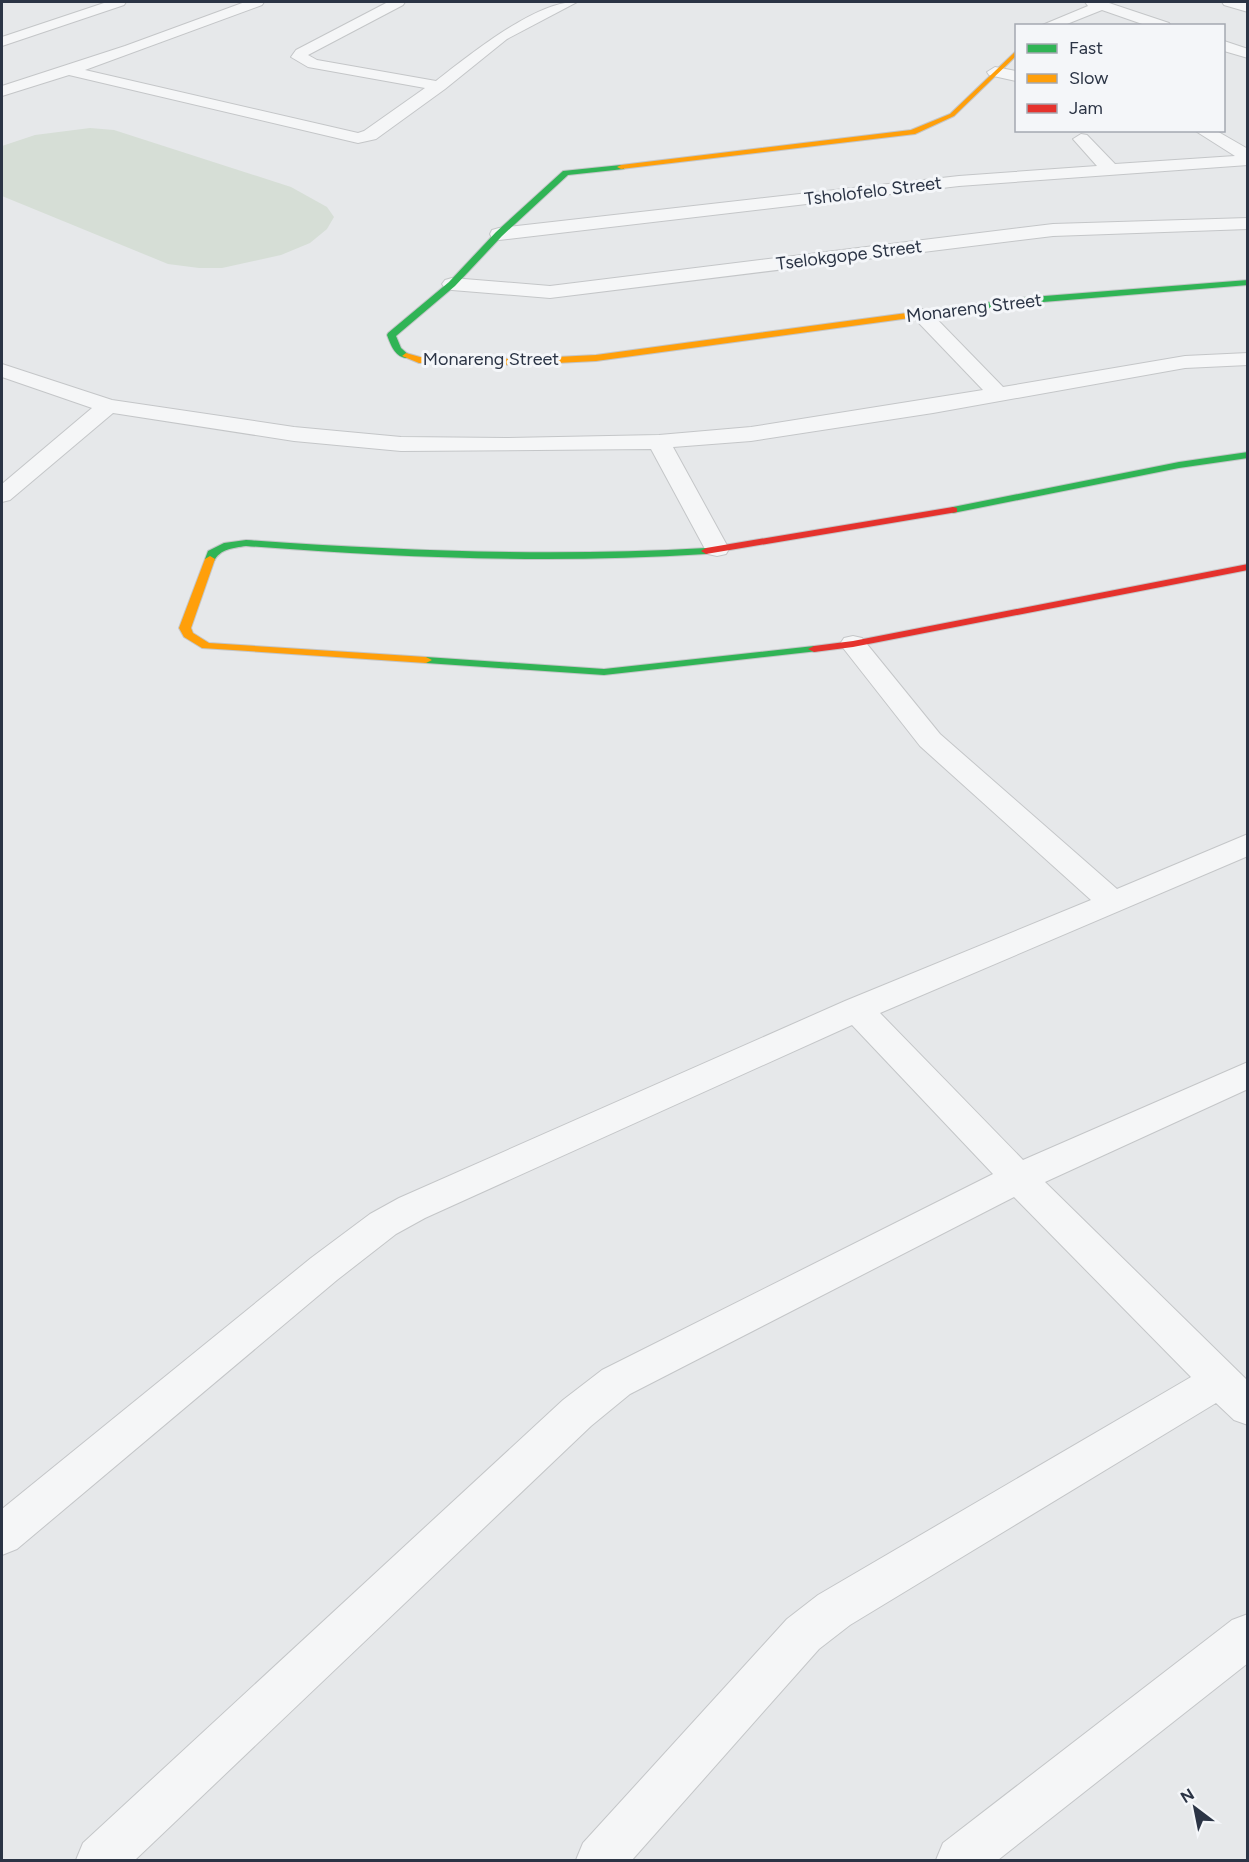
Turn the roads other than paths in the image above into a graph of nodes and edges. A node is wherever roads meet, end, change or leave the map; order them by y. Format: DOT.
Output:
graph roads {
  1 [pos="119,2"];
  2 [pos="256,2"];
  3 [pos="398,2"];
  4 [pos="570,2"];
  5 [pos="1229,2"];
  6 [pos="1098,3"];
  7 [pos="1248,8"];
  8 [pos="1051,24"];
  9 [pos="1158,24"];
  10 [pos="2,26"];
  11 [pos="29,34"];
  12 [pos="2,42"];
  13 [pos="1225,46"];
  14 [pos="1248,54"];
  15 [pos="1015,55"];
  16 [pos="70,71"];
  17 [pos="995,72"];
  18 [pos="1015,76"];
  19 [pos="439,86"];
  20 [pos="2,91"];
  21 [pos="1205,132"];
  22 [pos="1081,139"];
  23 [pos="1248,158"];
  24 [pos="1111,170"];
  25 [pos="1248,223"];
  26 [pos="499,234"];
  27 [pos="1248,282"];
  28 [pos="452,284"];
  29 [pos="922,315"];
  30 [pos="1248,359"];
  31 [pos="2,370"];
  32 [pos="998,394"];
  33 [pos="108,406"];
  34 [pos="659,442"];
  35 [pos="1248,455"];
  36 [pos="2,495"];
  37 [pos="717,549"];
  38 [pos="1248,567"];
  39 [pos="853,644"];
  40 [pos="1248,844"];
  41 [pos="1113,903"];
  42 [pos="857,1010"];
  43 [pos="1246,1078"];
  44 [pos="1018,1178"];
  45 [pos="1234,1394"];
  46 [pos="2,1535"];
  47 [pos="1248,1635"];
  48 [pos="100,1860"];
  49 [pos="600,1860"];
  50 [pos="960,1860"];
  1 -- 11 [label="street"];
  2 -- 16 [label="street"];
  3 -- 19 [label="street"];
  4 -- 19 [label="street"];
  5 -- 7 [label="street"];
  6 -- 8 [label="street"];
  6 -- 9 [label="street"];
  10 -- 11 [label="street"];
  11 -- 12 [label="street"];
  13 -- 14 [label="street"];
  15 -- 17 [label="street, Monareng Street"];
  16 -- 19 [label="street"];
  16 -- 20 [label="street"];
  17 -- 18 [label="street"];
  17 -- 26 [label="street, Monareng Street"];
  21 -- 23 [label="street"];
  22 -- 24 [label="street"];
  23 -- 24 [label="street, Tsholofelo Street"];
  24 -- 26 [label="street, Tsholofelo Street"];
  25 -- 28 [label="street, Tselokgope Street"];
  26 -- 28 [label="street, Monareng Street"];
  27 -- 29 [label="street, Monareng Street"];
  28 -- 29 [label="street, Monareng Street"];
  29 -- 32 [label="street"];
  30 -- 32 [label="street"];
  31 -- 33 [label="street"];
  32 -- 34 [label="street"];
  33 -- 34 [label="street"];
  33 -- 36 [label="street"];
  34 -- 37 [label="street"];
  35 -- 37 [label="street"];
  37 -- 39 [label="street"];
  38 -- 39 [label="street"];
  39 -- 41 [label="street"];
  40 -- 41 [label="street"];
  41 -- 42 [label="street"];
  42 -- 44 [label="street"];
  42 -- 46 [label="street"];
  43 -- 44 [label="street"];
  44 -- 45 [label="street"];
  44 -- 48 [label="street"];
  45 -- 49 [label="street"];
  47 -- 50 [label="street"];
}
